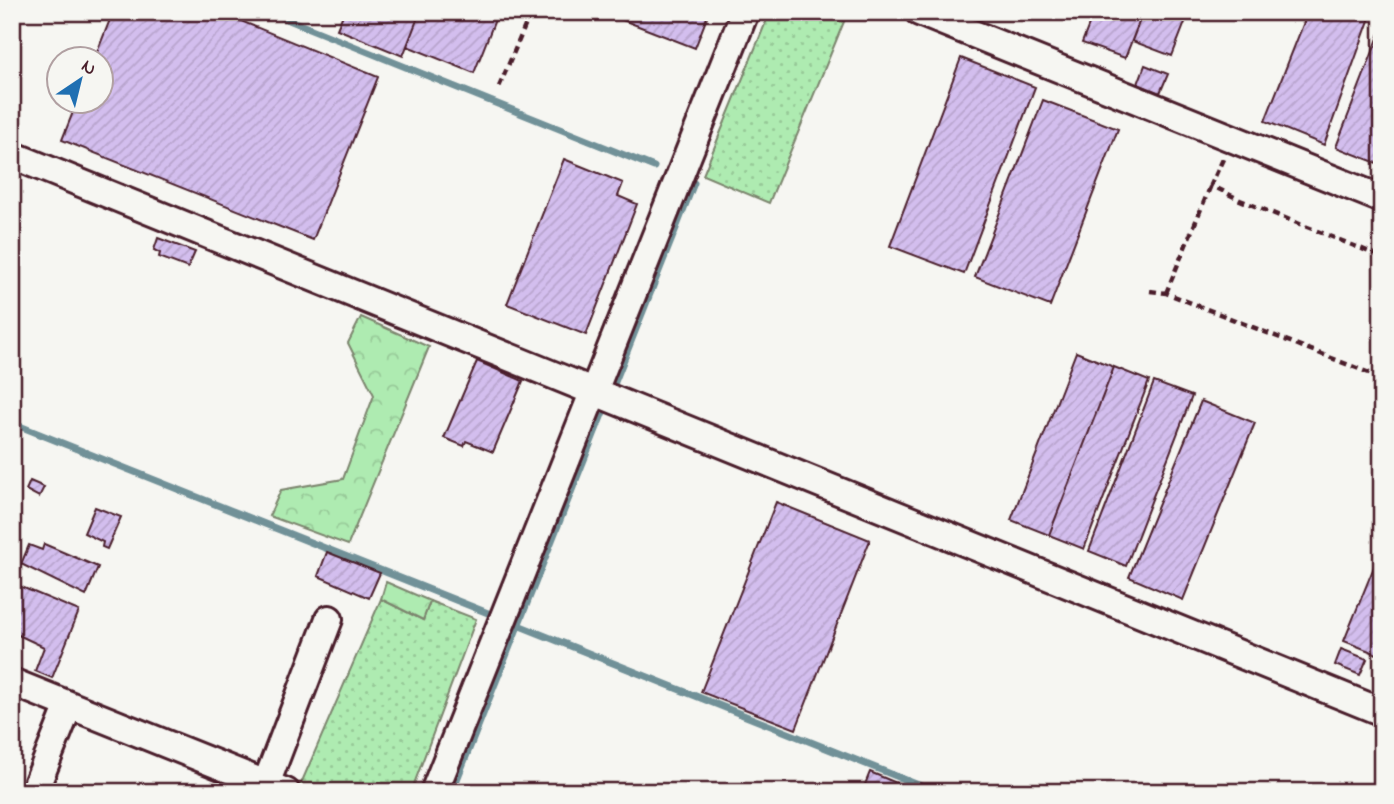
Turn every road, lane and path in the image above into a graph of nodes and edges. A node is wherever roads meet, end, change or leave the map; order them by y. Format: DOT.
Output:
graph roads {
  1 [pos="531,12"];
  2 [pos="745,12"];
  3 [pos="919,12"];
  4 [pos="499,87"];
  5 [pos="1226,153"];
  6 [pos="12,155"];
  7 [pos="1211,185"];
  8 [pos="1382,199"];
  9 [pos="1382,257"];
  10 [pos="1150,291"];
  11 [pos="1166,293"];
  12 [pos="1382,378"];
  13 [pos="593,390"];
  14 [pos="329,619"];
  15 [pos="12,682"];
  16 [pos="69,705"];
  17 [pos="1382,712"];
  18 [pos="276,788"];
  19 [pos="34,792"];
  20 [pos="434,792"];
  1 -- 4 [label="path"];
  2 -- 13 [label="street"];
  3 -- 8 [label="street"];
  5 -- 7 [label="path"];
  6 -- 13 [label="street"];
  7 -- 9 [label="path"];
  7 -- 11 [label="path"];
  10 -- 11 [label="path"];
  11 -- 12 [label="path"];
  13 -- 17 [label="street"];
  13 -- 20 [label="street"];
  14 -- 18 [label="street"];
  15 -- 16 [label="street"];
  16 -- 18 [label="street"];
  16 -- 19 [label="street"];
}
